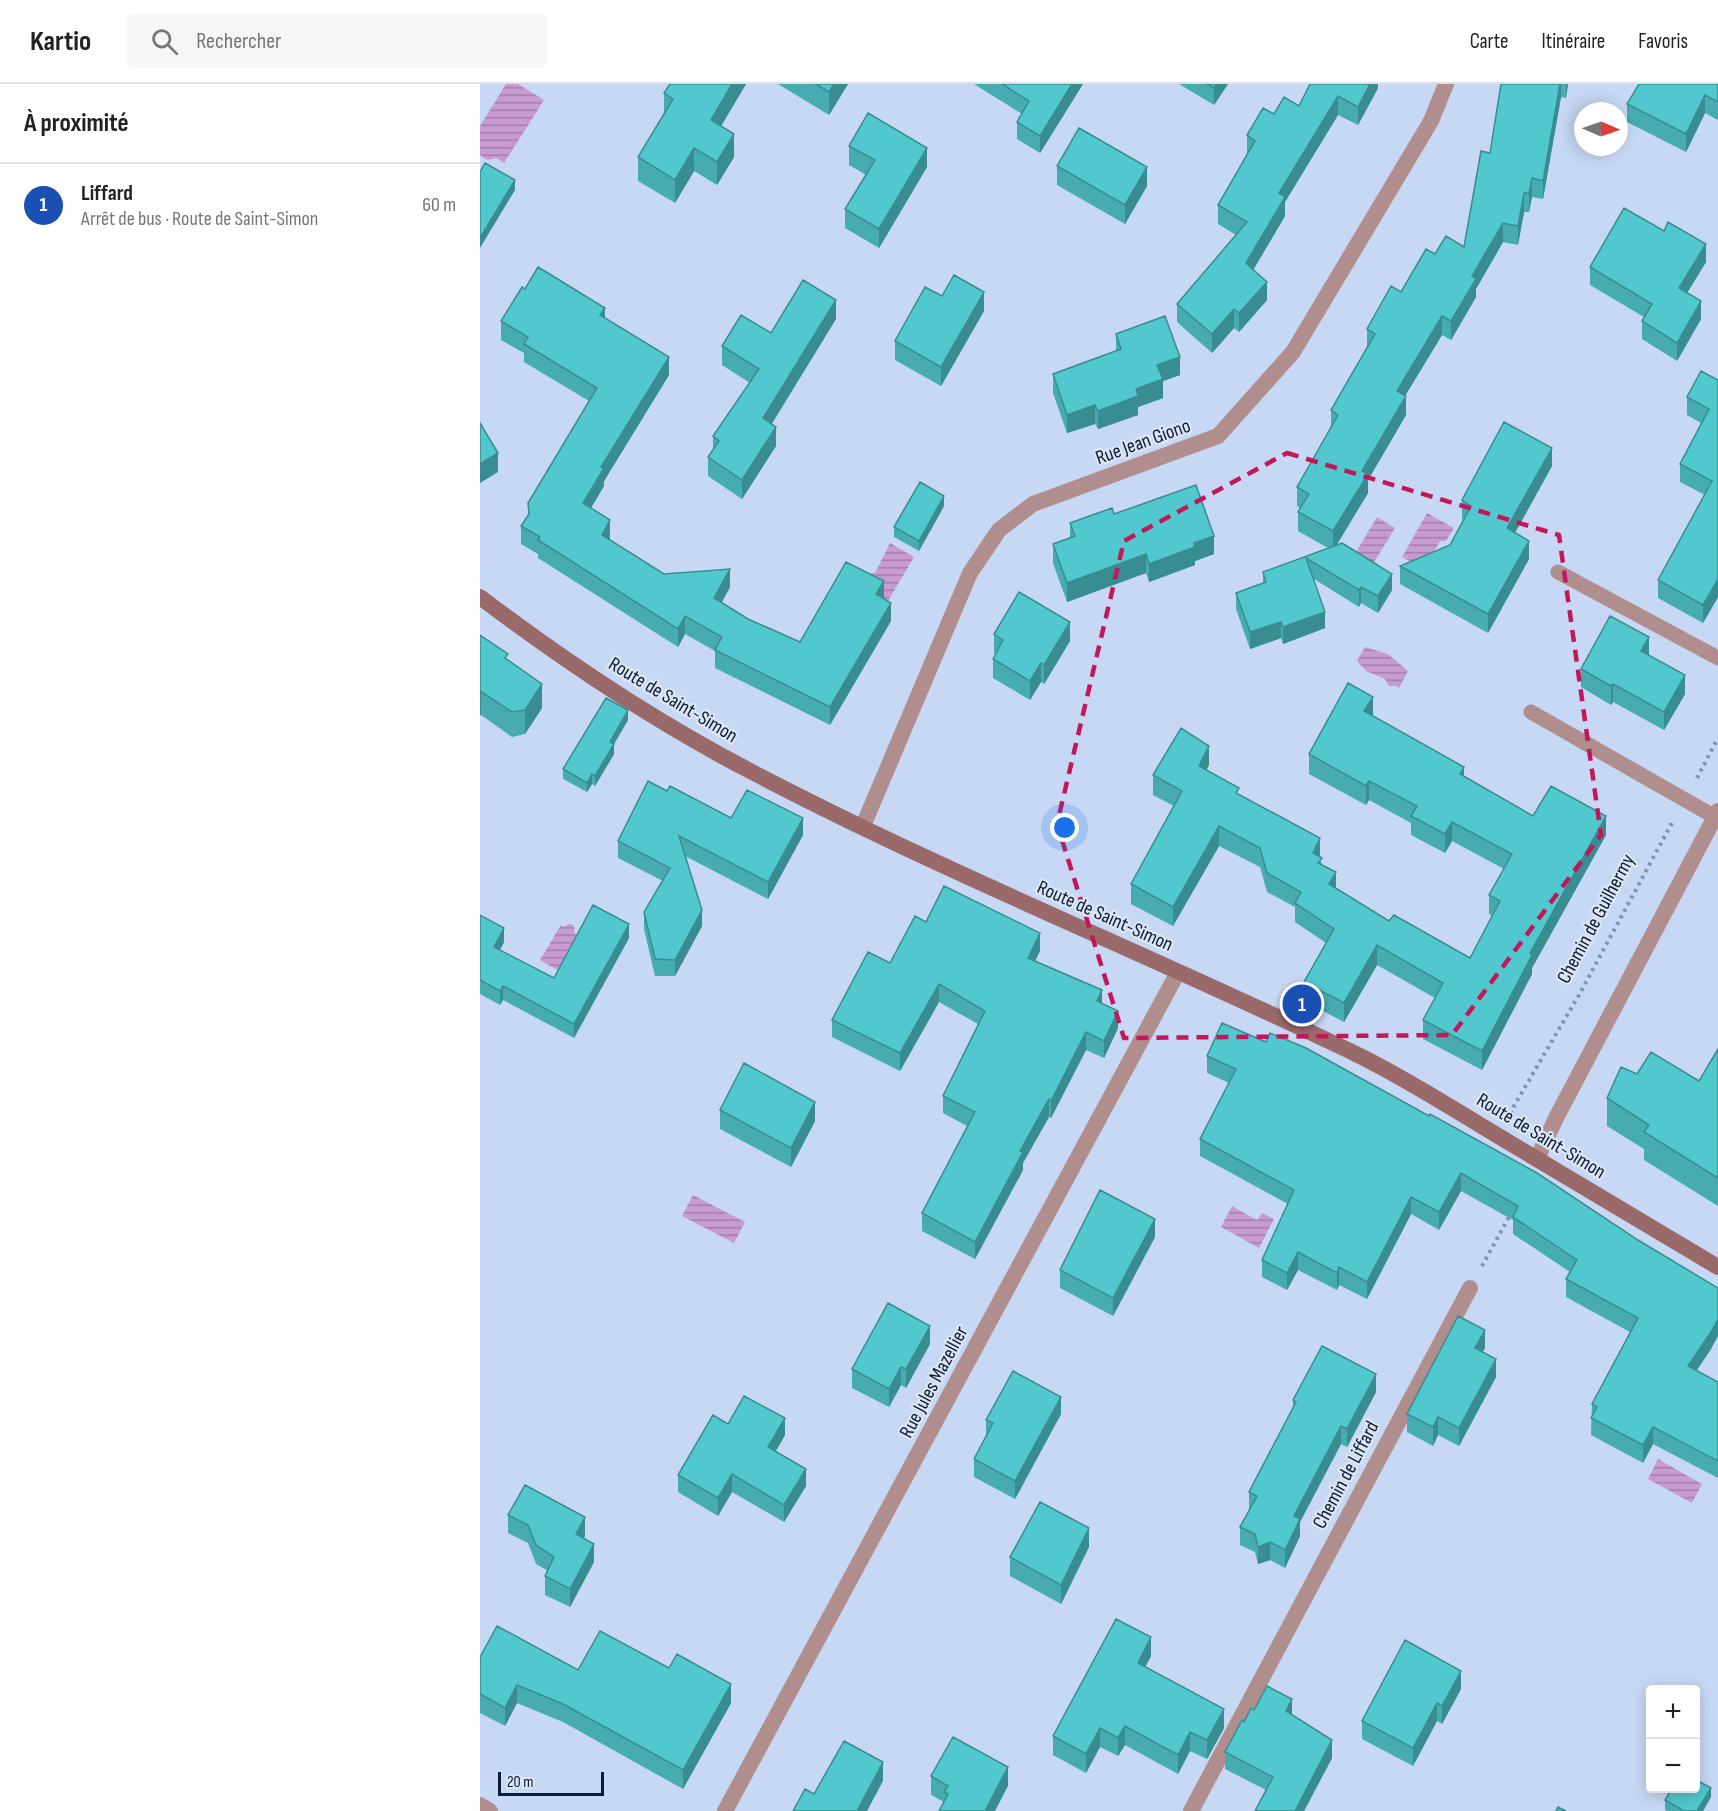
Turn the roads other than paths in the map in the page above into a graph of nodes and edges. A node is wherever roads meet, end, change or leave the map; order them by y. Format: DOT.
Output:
graph roads {
  1 [pos="1446,84"];
  2 [pos="1558,572"];
  3 [pos="480,597"];
  4 [pos="1718,658"];
  5 [pos="1531,712"];
  6 [pos="1717,814"];
  7 [pos="863,826"];
  8 [pos="1178,972"];
  9 [pos="1537,1159"];
  10 [pos="1718,1267"];
  11 [pos="1470,1288"];
  12 [pos="480,1805"];
  13 [pos="490,1811"];
  14 [pos="725,1811"];
  15 [pos="1191,1811"];
  1 -- 7 [label="street, Rue Jean Giono"];
  2 -- 4 [label="lane"];
  3 -- 7 [label="main road, Route de Saint-Simon"];
  5 -- 6 [label="lane"];
  6 -- 9 [label="street"];
  7 -- 8 [label="main road, Route de Saint-Simon"];
  8 -- 9 [label="main road, Route de Saint-Simon"];
  8 -- 14 [label="street, Rue Jules Mazellier"];
  9 -- 10 [label="main road, Route de Saint-Simon"];
  11 -- 15 [label="street, Chemin de Liffard"];
  12 -- 13 [label="street"];
}
